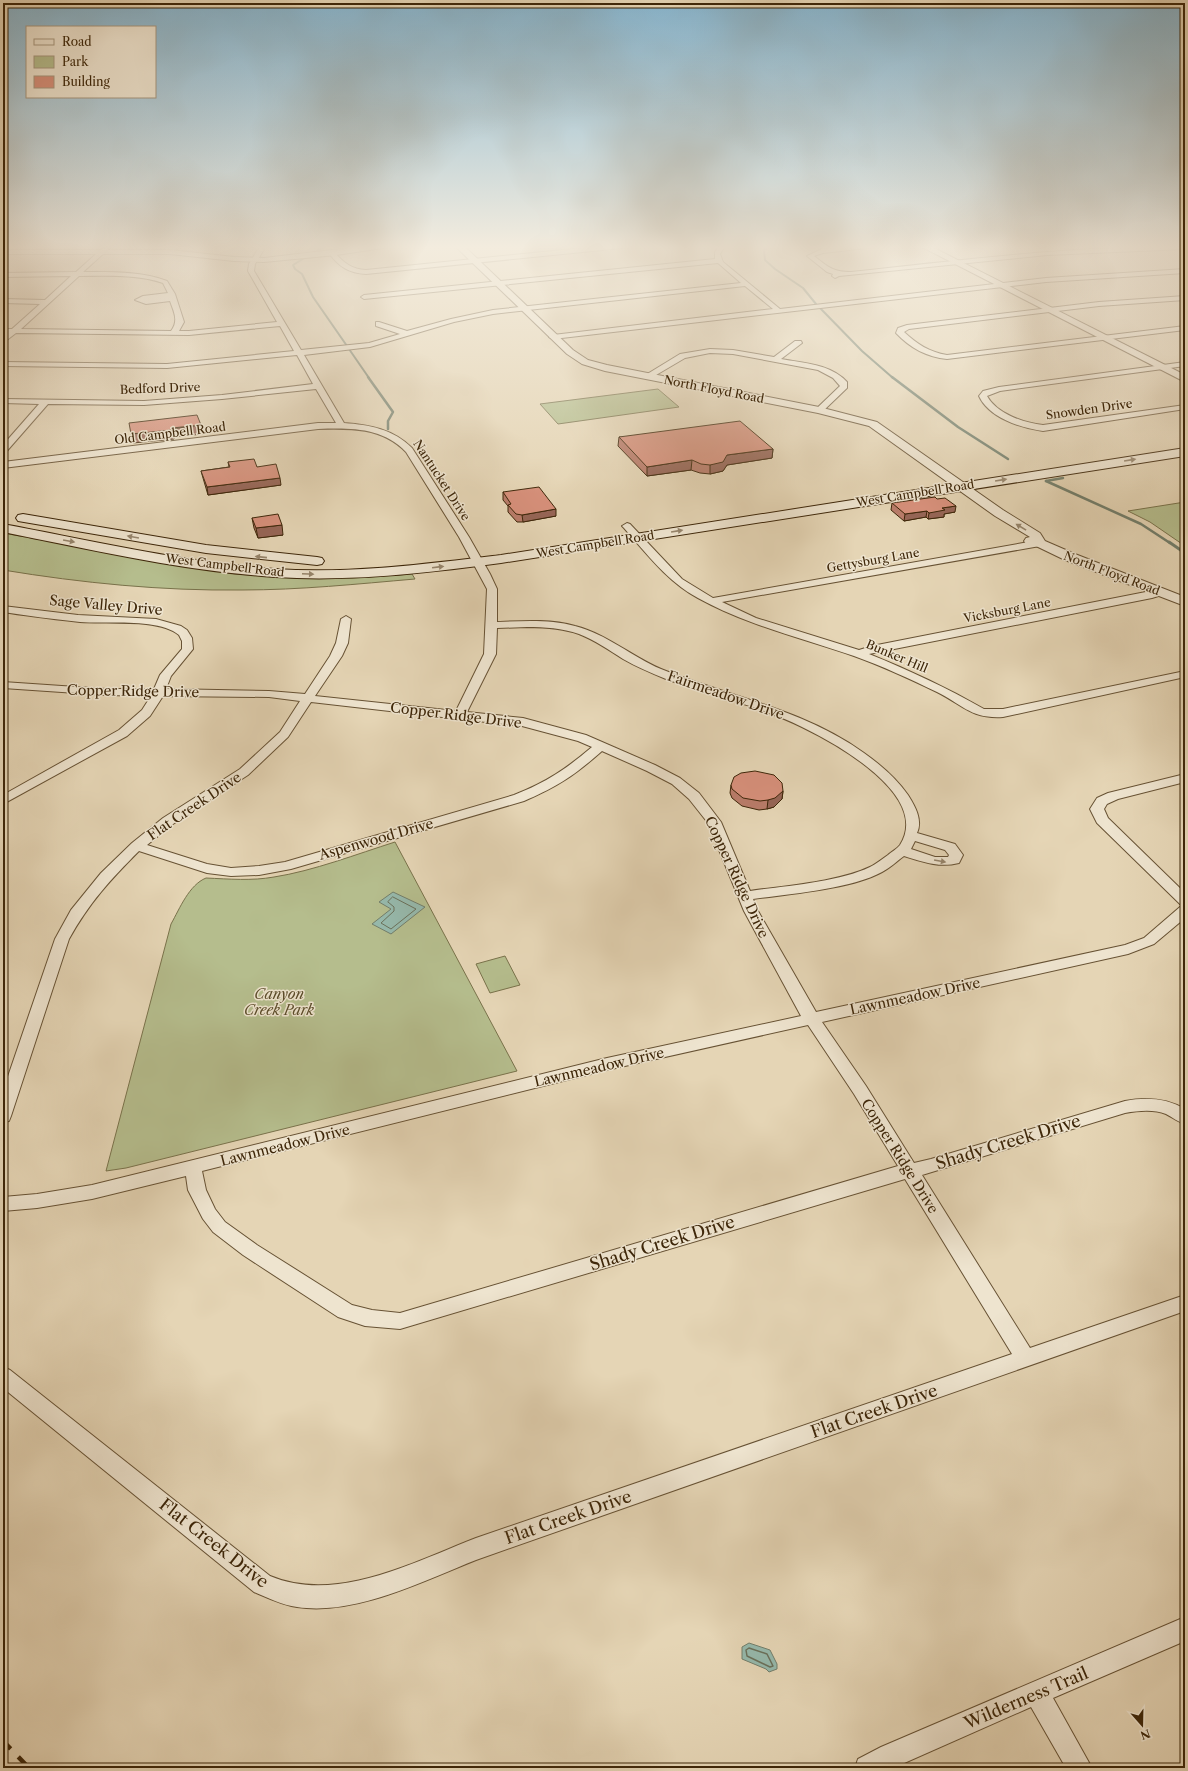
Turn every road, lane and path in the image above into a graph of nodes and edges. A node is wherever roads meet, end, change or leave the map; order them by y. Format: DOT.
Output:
graph roads {
  1 [pos="17,329"];
  2 [pos="177,329"];
  3 [pos="232,329"];
  4 [pos="285,329"];
  5 [pos="392,329"];
  6 [pos="427,329"];
  7 [pos="544,329"];
  8 [pos="626,329"];
  9 [pos="904,329"];
  10 [pos="1087,329"];
  11 [pos="1179,329"];
  12 [pos="3,331"];
  13 [pos="14,331"];
  14 [pos="173,333"];
  15 [pos="408,334"];
  16 [pos="553,337"];
  17 [pos="1104,337"];
  18 [pos="3,341"];
  19 [pos="798,343"];
  20 [pos="298,353"];
  21 [pos="776,359"];
  22 [pos="3,364"];
  23 [pos="1185,364"];
  24 [pos="1163,367"];
  25 [pos="648,376"];
  26 [pos="1185,379"];
  27 [pos="318,386"];
  28 [pos="3,401"];
  29 [pos="46,401"];
  30 [pos="1185,407"];
  31 [pos="819,410"];
  32 [pos="341,426"];
  33 [pos="1185,441"];
  34 [pos="3,450"];
  35 [pos="1185,452"];
  36 [pos="3,465"];
  37 [pos="948,483"];
  38 [pos="963,486"];
  39 [pos="827,496"];
  40 [pos="839,505"];
  41 [pos="3,515"];
  42 [pos="61,525"];
  43 [pos="627,526"];
  44 [pos="3,528"];
  45 [pos="42,536"];
  46 [pos="637,537"];
  47 [pos="1040,543"];
  48 [pos="474,556"];
  49 [pos="286,559"];
  50 [pos="278,573"];
  51 [pos="1161,592"];
  52 [pos="711,601"];
  53 [pos="1185,602"];
  54 [pos="3,609"];
  55 [pos="346,619"];
  56 [pos="492,625"];
  57 [pos="859,654"];
  58 [pos="1185,674"];
  59 [pos="3,685"];
  60 [pos="158,694"];
  61 [pos="308,697"];
  62 [pos="460,715"];
  63 [pos="601,746"];
  64 [pos="1185,778"];
  65 [pos="6,794"];
  66 [pos="912,836"];
  67 [pos="137,846"];
  68 [pos="903,851"];
  69 [pos="744,896"];
  70 [pos="1185,901"];
  71 [pos="1185,910"];
  72 [pos="811,1019"];
  73 [pos="3,1116"];
  74 [pos="1185,1118"];
  75 [pos="193,1168"];
  76 [pos="909,1171"];
  77 [pos="3,1204"];
  78 [pos="1185,1303"];
  79 [pos="1025,1358"];
  80 [pos="3,1376"];
  81 [pos="1185,1629"];
  82 [pos="1036,1693"];
  83 [pos="867,1768"];
  84 [pos="1080,1768"];
  1 -- 13 [label="street"];
  2 -- 14 [label="street"];
  3 -- 14 [label="street"];
  4 -- 20 [label="street"];
  5 -- 15 [label="street"];
  6 -- 15 [label="street"];
  7 -- 16 [label="street, North Floyd Road"];
  8 -- 16 [label="street"];
  9 -- 17 [label="street"];
  10 -- 17 [label="street"];
  11 -- 17 [label="street"];
  12 -- 13 [label="street"];
  13 -- 14 [label="street"];
  13 -- 18 [label="street"];
  15 -- 20 [label="street"];
  16 -- 25 [label="street, North Floyd Road"];
  17 -- 24 [label="street"];
  19 -- 21 [label="street"];
  20 -- 22 [label="street"];
  20 -- 27 [label="street"];
  21 -- 25 [label="street"];
  21 -- 31 [label="street"];
  23 -- 24 [label="street"];
  24 -- 26 [label="street"];
  24 -- 30 [label="street, Snowden Drive"];
  25 -- 31 [label="street, North Floyd Road"];
  27 -- 29 [label="street, Bedford Drive"];
  27 -- 32 [label="street"];
  28 -- 29 [label="street, Bedford Drive"];
  29 -- 34 [label="street"];
  31 -- 37 [label="street, North Floyd Road"];
  32 -- 36 [label="street, Old Campbell Road"];
  32 -- 48 [label="street, Nantucket Drive"];
  33 -- 37 [label="main road, West Campbell Road"];
  38 -- 35 [label="main road, West Campbell Road, one-way"];
  37 -- 38 [label="main road, West Campbell Road"];
  37 -- 39 [label="main road, West Campbell Road"];
  37 -- 40 [label="main road, West Campbell Road"];
  37 -- 47 [label="street, North Floyd Road"];
  47 -- 38 [label="street, North Floyd Road, one-way"];
  39 -- 40 [label="main road"];
  39 -- 43 [label="main road, West Campbell Road"];
  46 -- 40 [label="main road, West Campbell Road, one-way"];
  41 -- 42 [label="main road, West Campbell Road"];
  42 -- 45 [label="main road"];
  49 -- 42 [label="main road, West Campbell Road, one-way"];
  43 -- 46 [label="street, Bunker Hill"];
  43 -- 48 [label="main road, West Campbell Road"];
  44 -- 45 [label="main road, West Campbell Road"];
  45 -- 50 [label="main road, West Campbell Road, one-way"];
  46 -- 48 [label="main road, West Campbell Road"];
  46 -- 52 [label="street, Bunker Hill"];
  47 -- 51 [label="street, North Floyd Road"];
  47 -- 52 [label="street, Gettysburg Lane"];
  48 -- 49 [label="main road, West Campbell Road"];
  50 -- 48 [label="main road, West Campbell Road, one-way"];
  48 -- 56 [label="street, Nantucket Drive"];
  49 -- 50 [label="main road"];
  51 -- 53 [label="street, North Floyd Road"];
  51 -- 57 [label="street, Vicksburg Lane"];
  52 -- 57 [label="street, Bunker Hill"];
  54 -- 60 [label="street, Sage Valley Drive"];
  55 -- 61 [label="street, Flat Creek Drive"];
  56 -- 62 [label="street, Nantucket Drive"];
  56 -- 66 [label="street, Fairmeadow Drive"];
  57 -- 58 [label="street, Bunker Hill"];
  59 -- 60 [label="street, Copper Ridge Drive"];
  60 -- 61 [label="street, Copper Ridge Drive"];
  60 -- 65 [label="street, Sage Valley Drive"];
  61 -- 62 [label="street, Copper Ridge Drive"];
  61 -- 67 [label="street, Flat Creek Drive"];
  62 -- 63 [label="street, Copper Ridge Drive"];
  63 -- 67 [label="street, Aspenwood Drive"];
  63 -- 69 [label="street, Copper Ridge Drive"];
  64 -- 70 [label="street"];
  66 -- 68 [label="street, Fairmeadow Drive"];
  68 -- 66 [label="street, one-way"];
  67 -- 73 [label="street, Flat Creek Drive"];
  68 -- 69 [label="street, Fairmeadow Drive"];
  69 -- 72 [label="street, Copper Ridge Drive"];
  71 -- 72 [label="street, Lawnmeadow Drive"];
  72 -- 75 [label="street, Lawnmeadow Drive"];
  72 -- 76 [label="street, Copper Ridge Drive"];
  74 -- 76 [label="street, Shady Creek Drive"];
  75 -- 76 [label="street, Shady Creek Drive"];
  75 -- 77 [label="street, Lawnmeadow Drive"];
  76 -- 79 [label="street, Copper Ridge Drive"];
  78 -- 79 [label="street, Flat Creek Drive"];
  79 -- 80 [label="street, Flat Creek Drive"];
  81 -- 82 [label="street, Wilderness Trail"];
  82 -- 83 [label="street, Wilderness Trail"];
  82 -- 84 [label="street"];
}
